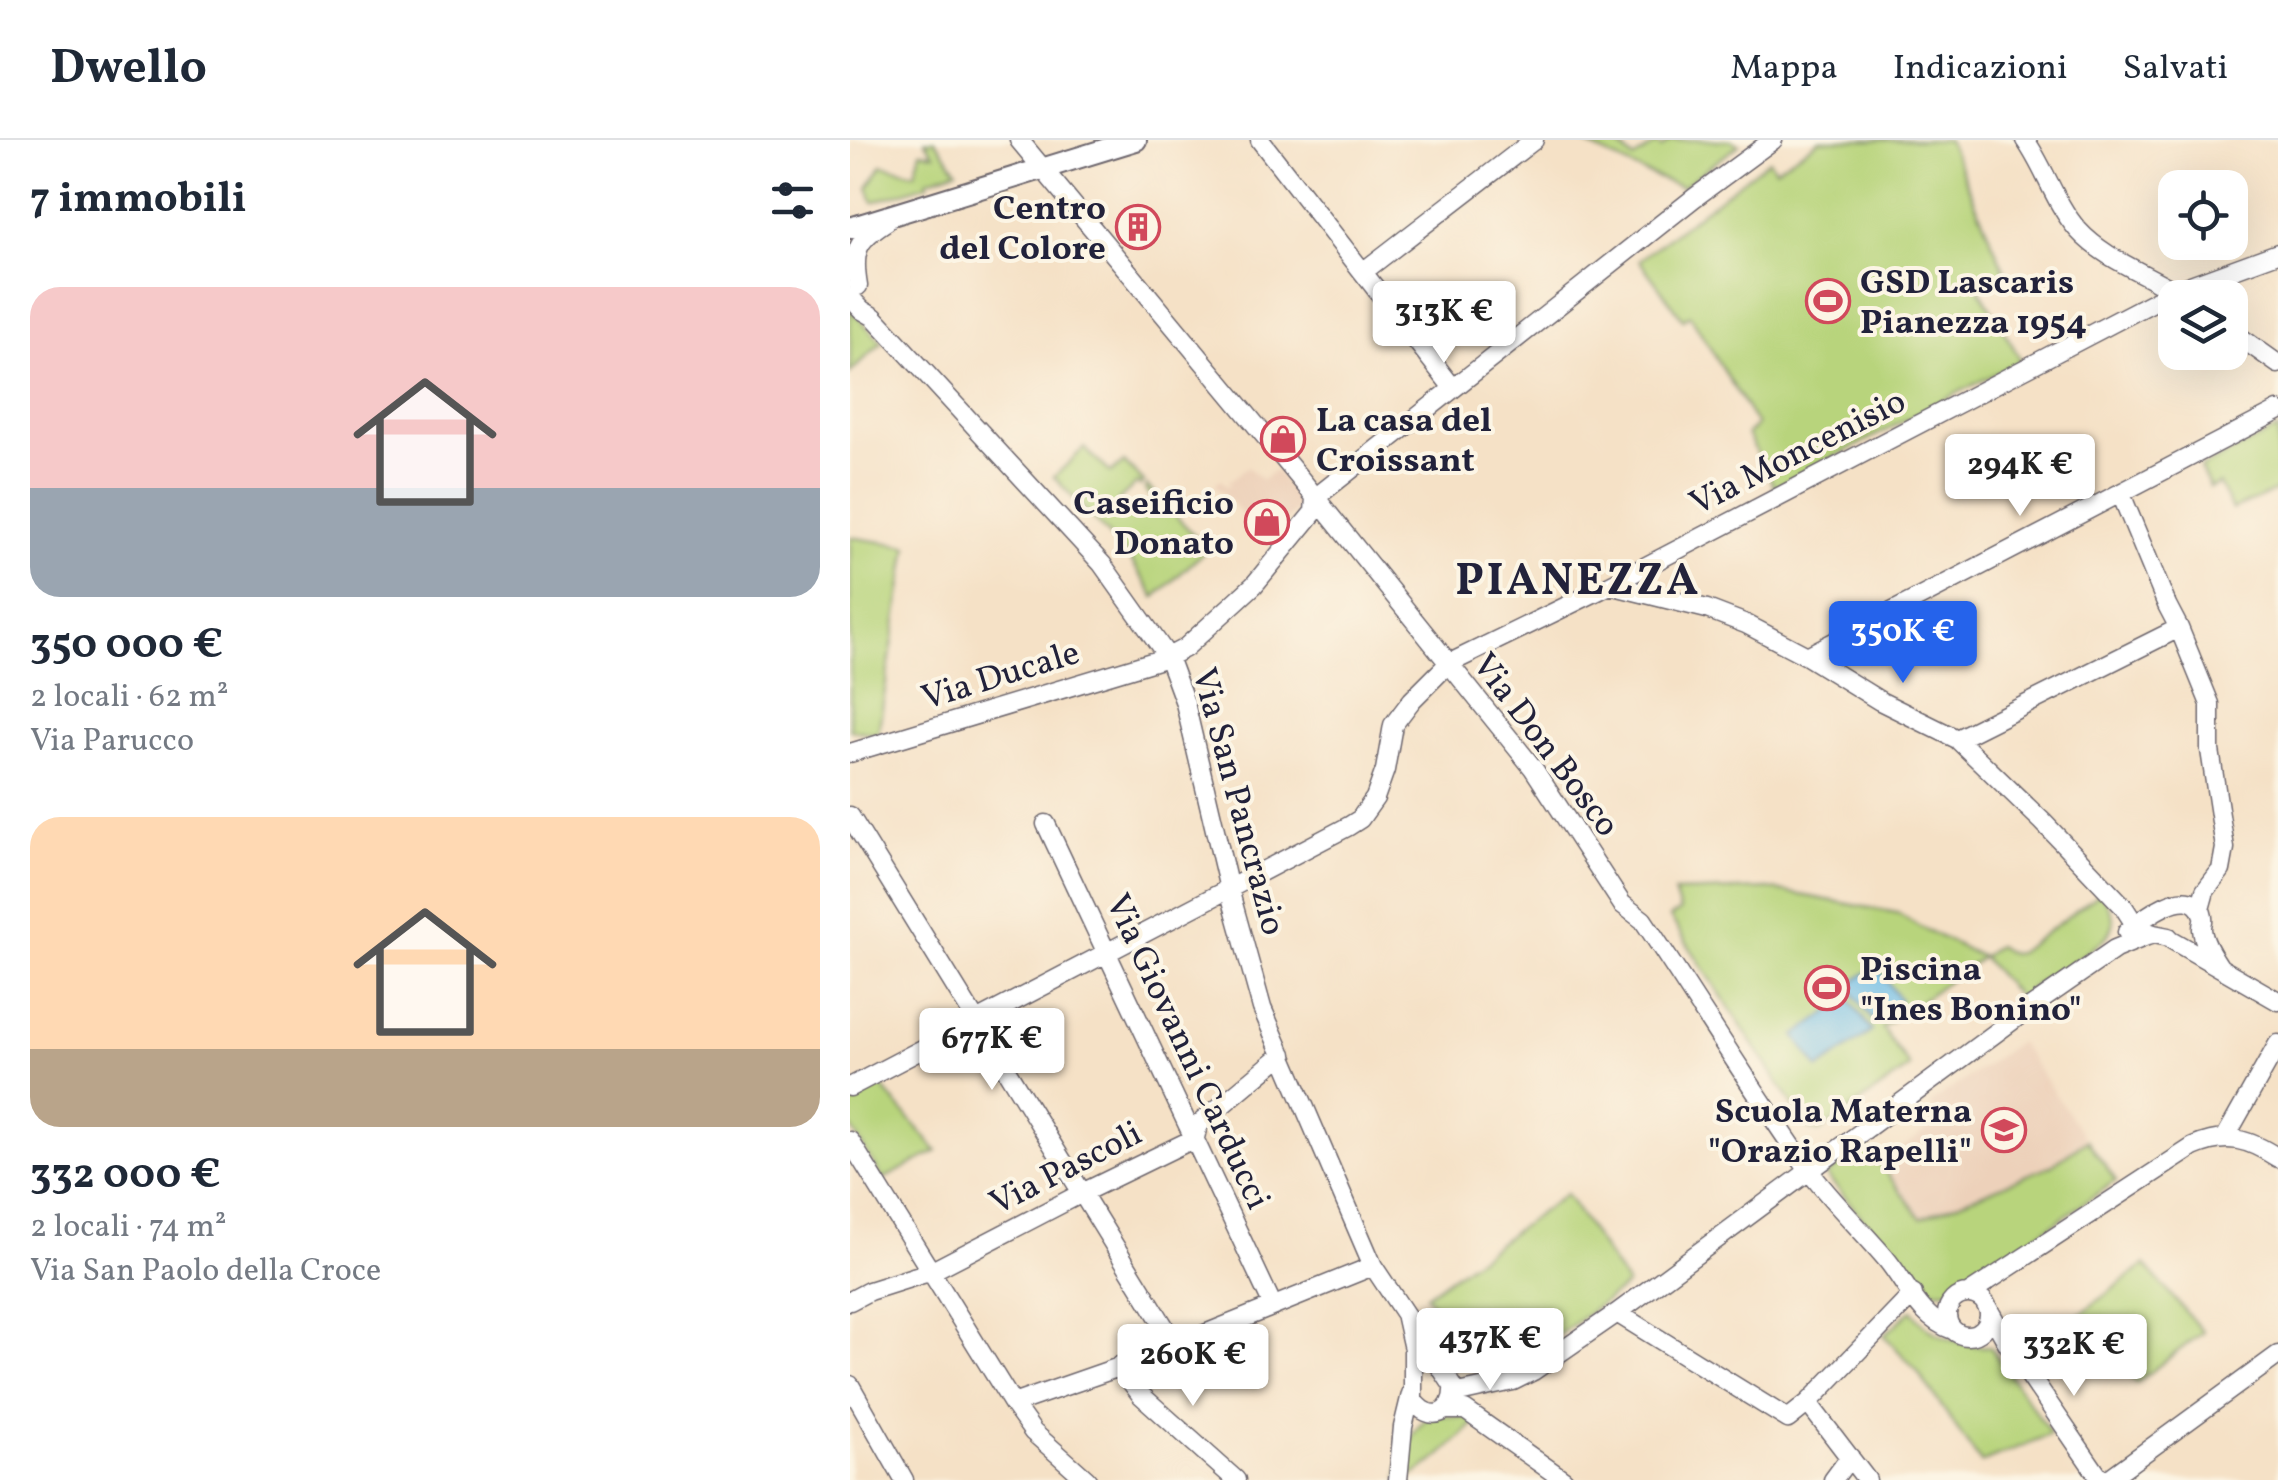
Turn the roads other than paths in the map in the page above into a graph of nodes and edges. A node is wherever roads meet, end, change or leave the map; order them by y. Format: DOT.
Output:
graph roads {
  1 [pos="1019,140"];
  2 [pos="1260,140"];
  3 [pos="1534,140"];
  4 [pos="2026,140"];
  5 [pos="1129,141"];
  6 [pos="1767,141"];
  7 [pos="1042,170"];
  8 [pos="900,213"];
  9 [pos="850,228"];
  10 [pos="2278,253"];
  11 [pos="1364,271"];
  12 [pos="2213,280"];
  13 [pos="2158,282"];
  14 [pos="853,284"];
  15 [pos="2158,305"];
  16 [pos="2248,343"];
  17 [pos="2278,364"];
  18 [pos="1453,388"];
  19 [pos="2278,411"];
  20 [pos="2121,494"];
  21 [pos="1316,498"];
  22 [pos="1610,585"];
  23 [pos="2179,628"];
  24 [pos="1807,656"];
  25 [pos="1168,657"];
  26 [pos="1448,664"];
  27 [pos="1957,739"];
  28 [pos="850,753"];
  29 [pos="850,816"];
  30 [pos="1046,824"];
  31 [pos="2225,848"];
  32 [pos="1228,889"];
  33 [pos="2123,906"];
  34 [pos="2165,907"];
  35 [pos="2201,918"];
  36 [pos="2136,925"];
  37 [pos="2165,937"];
  38 [pos="2116,949"];
  39 [pos="1105,952"];
  40 [pos="2220,966"];
  41 [pos="2278,1001"];
  42 [pos="976,1021"];
  43 [pos="2278,1044"];
  44 [pos="1283,1054"];
  45 [pos="850,1086"];
  46 [pos="1195,1138"];
  47 [pos="2224,1138"];
  48 [pos="850,1141"];
  49 [pos="2278,1158"];
  50 [pos="1809,1170"];
  51 [pos="1082,1192"];
  52 [pos="1374,1266"];
  53 [pos="932,1271"];
  54 [pos="1913,1294"];
  55 [pos="1969,1299"];
  56 [pos="850,1300"];
  57 [pos="1274,1306"];
  58 [pos="1617,1313"];
  59 [pos="1406,1318"];
  60 [pos="1961,1333"];
  61 [pos="1175,1344"];
  62 [pos="2008,1344"];
  63 [pos="2278,1355"];
  64 [pos="1119,1366"];
  65 [pos="850,1385"];
  66 [pos="1491,1386"];
  67 [pos="1412,1390"];
  68 [pos="1447,1395"];
  69 [pos="1808,1403"];
  70 [pos="1013,1404"];
  71 [pos="1494,1430"];
  72 [pos="1850,1457"];
  73 [pos="1401,1458"];
  74 [pos="904,1480"];
  75 [pos="1087,1480"];
  76 [pos="1236,1480"];
  77 [pos="1398,1480"];
  78 [pos="1564,1480"];
  79 [pos="1833,1480"];
  80 [pos="1867,1480"];
  81 [pos="2104,1480"];
  1 -- 7 [label="street, Via Don Bosco"];
  2 -- 11 [label="street"];
  3 -- 11 [label="street"];
  4 -- 13 [label="street"];
  5 -- 7 [label="main road"];
  6 -- 18 [label="street"];
  7 -- 8 [label="main road"];
  7 -- 21 [label="street, Via Don Bosco"];
  8 -- 9 [label="main road"];
  8 -- 14 [label="street"];
  10 -- 12 [label="street, Via Moncenisio"];
  11 -- 18 [label="street"];
  14 -- 25 [label="street, Via San Pancrazio"];
  15 -- 22 [label="street, Via Moncenisio"];
  16 -- 17 [label="street"];
  18 -- 21 [label="street"];
  19 -- 20 [label="street"];
  20 -- 23 [label="street"];
  20 -- 24 [label="street"];
  21 -- 25 [label="street"];
  21 -- 26 [label="street, Via Don Bosco"];
  22 -- 24 [label="street"];
  22 -- 26 [label="street, Via Moncenisio"];
  23 -- 27 [label="street"];
  23 -- 31 [label="street"];
  24 -- 27 [label="street"];
  25 -- 28 [label="street, Via Ducale"];
  25 -- 32 [label="street, Via San Pancrazio"];
  26 -- 32 [label="street, Via Moncenisio"];
  26 -- 50 [label="street, Via Don Bosco"];
  27 -- 33 [label="street"];
  29 -- 42 [label="street"];
  30 -- 39 [label="street, Via Giovanni Carducci"];
  31 -- 34 [label="street"];
  31 -- 35 [label="street"];
  32 -- 39 [label="street, Via Moncenisio"];
  32 -- 44 [label="street, Via San Pancrazio"];
  33 -- 34 [label="street"];
  33 -- 36 [label="street"];
  33 -- 38 [label="street"];
  34 -- 35 [label="street"];
  34 -- 36 [label="street"];
  34 -- 37 [label="street"];
  35 -- 37 [label="street"];
  35 -- 40 [label="street"];
  36 -- 37 [label="street"];
  36 -- 38 [label="street"];
  37 -- 38 [label="street"];
  37 -- 40 [label="street"];
  38 -- 50 [label="street"];
  39 -- 42 [label="street, Via Moncenisio"];
  39 -- 46 [label="street, Via Giovanni Carducci"];
  40 -- 41 [label="street"];
  42 -- 45 [label="street, Via Moncenisio"];
  42 -- 51 [label="street"];
  43 -- 47 [label="street"];
  44 -- 46 [label="street, Via Pascoli"];
  44 -- 52 [label="street, Via San Pancrazio"];
  46 -- 51 [label="street, Via Pascoli"];
  46 -- 57 [label="street, Via Giovanni Carducci"];
  47 -- 49 [label="street"];
  47 -- 55 [label="street"];
  48 -- 53 [label="street"];
  50 -- 54 [label="street, Via Don Bosco"];
  50 -- 58 [label="street"];
  51 -- 53 [label="street, Via Pascoli"];
  51 -- 61 [label="street"];
  52 -- 57 [label="street"];
  52 -- 59 [label="street, Via San Pancrazio"];
  53 -- 56 [label="street, Via Pascoli"];
  53 -- 70 [label="street"];
  54 -- 55 [label="street"];
  54 -- 60 [label="street, Via Don Bosco"];
  54 -- 69 [label="street"];
  55 -- 60 [label="street"];
  55 -- 60 [label="street"];
  55 -- 62 [label="street"];
  57 -- 61 [label="street"];
  58 -- 66 [label="street"];
  58 -- 69 [label="street"];
  59 -- 67 [label="street, Via San Pancrazio"];
  59 -- 68 [label="street, Via San Pancrazio"];
  60 -- 62 [label="street"];
  61 -- 64 [label="street"];
  62 -- 81 [label="street"];
  63 -- 81 [label="street"];
  64 -- 70 [label="street"];
  64 -- 76 [label="street"];
  65 -- 74 [label="street"];
  66 -- 68 [label="street"];
  66 -- 71 [label="street"];
  67 -- 68 [label="street"];
  67 -- 68 [label="street"];
  67 -- 73 [label="street, Via San Pancrazio"];
  68 -- 71 [label="street"];
  68 -- 73 [label="street"];
  69 -- 72 [label="street"];
  70 -- 75 [label="street"];
  71 -- 78 [label="street"];
  72 -- 79 [label="street"];
  72 -- 80 [label="street"];
  73 -- 77 [label="street, Via San Pancrazio"];
}
